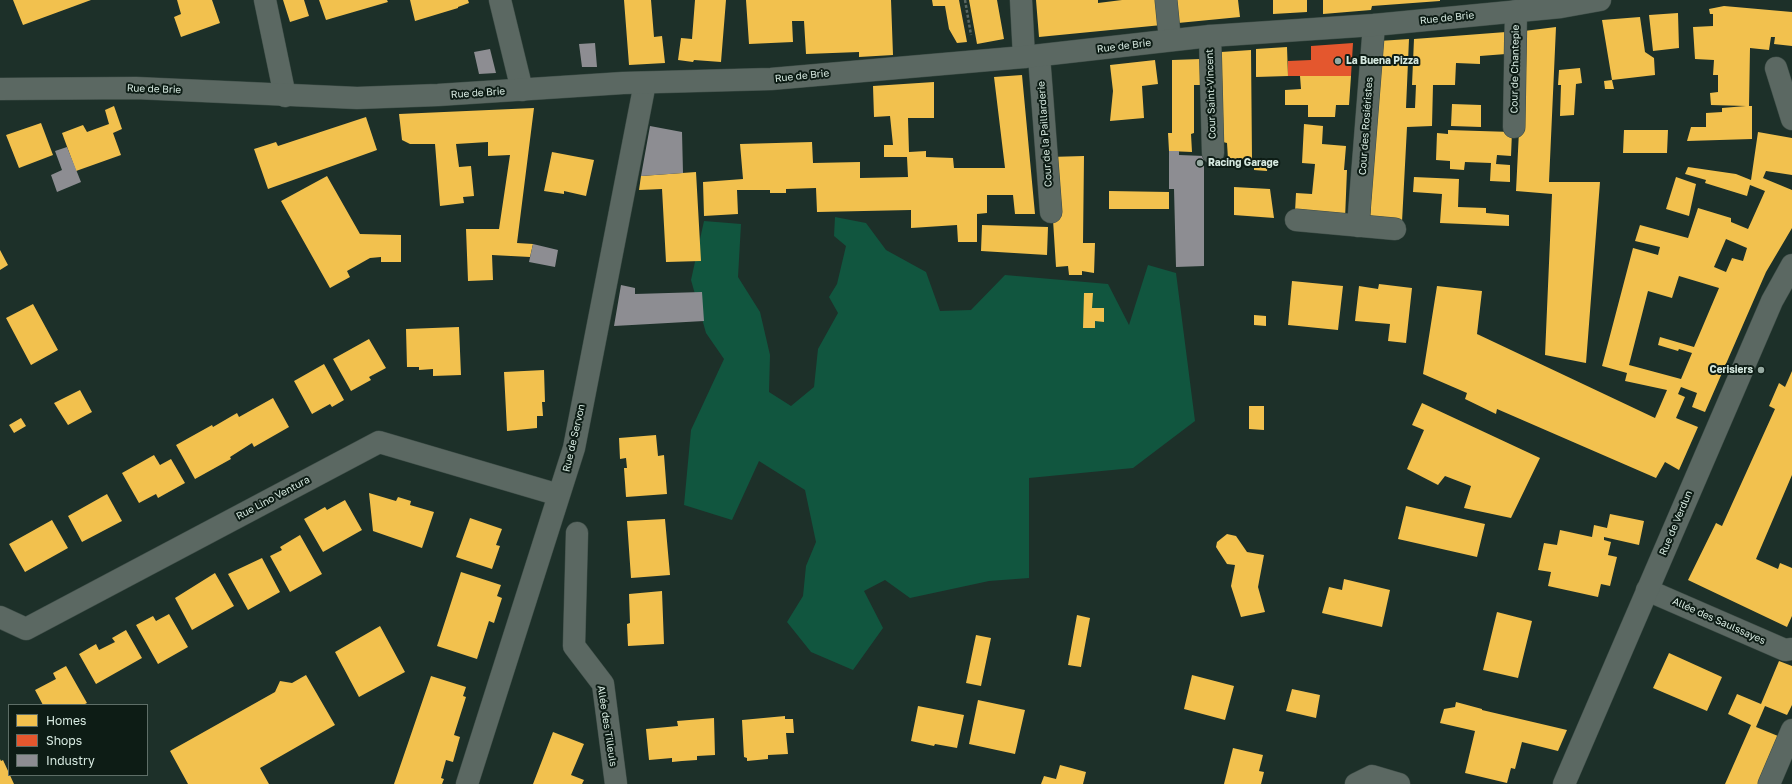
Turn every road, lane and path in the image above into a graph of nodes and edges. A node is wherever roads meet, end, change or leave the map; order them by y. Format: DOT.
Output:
graph roads {
  1 [pos="264,0"];
  2 [pos="500,0"];
  3 [pos="965,0"];
  4 [pos="1021,0"];
  5 [pos="1166,0"];
  6 [pos="1600,0"];
  7 [pos="1572,3"];
  8 [pos="1516,11"];
  9 [pos="1374,25"];
  10 [pos="1210,36"];
  11 [pos="1170,40"];
  12 [pos="1032,56"];
  13 [pos="976,61"];
  14 [pos="1776,68"];
  15 [pos="645,83"];
  16 [pos="0,89"];
  17 [pos="522,90"];
  18 [pos="285,96"];
  19 [pos="1792,119"];
  20 [pos="1514,127"];
  21 [pos="1213,153"];
  22 [pos="1051,212"];
  23 [pos="1296,220"];
  24 [pos="1358,226"];
  25 [pos="1395,229"];
  26 [pos="1792,265"];
  27 [pos="559,495"];
  28 [pos="577,533"];
  29 [pos="1647,590"];
  30 [pos="0,617"];
  31 [pos="1792,649"];
  32 [pos="1792,730"];
  33 [pos="467,784"];
  34 [pos="616,784"];
  35 [pos="1356,784"];
  36 [pos="1399,784"];
  37 [pos="1564,784"];
  38 [pos="1769,784"];
  1 -- 18 [label="street"];
  2 -- 17 [label="street"];
  3 -- 13 [label="path"];
  4 -- 12 [label="street, Cour de la Paillarderie"];
  5 -- 11 [label="street"];
  6 -- 7 [label="street, Rue de Brie"];
  7 -- 8 [label="street, Rue de Brie"];
  8 -- 9 [label="street, Rue de Brie"];
  8 -- 20 [label="street, Cour de Chantepie"];
  9 -- 10 [label="street, Rue de Brie"];
  9 -- 24 [label="street, Cour des Rosiéristes"];
  10 -- 11 [label="street, Rue de Brie"];
  10 -- 21 [label="street, Cour Saint-Vincent"];
  11 -- 12 [label="street, Rue de Brie"];
  12 -- 13 [label="street, Rue de Brie"];
  12 -- 22 [label="street, Cour de la Paillarderie"];
  13 -- 15 [label="street, Rue de Brie"];
  14 -- 19 [label="street"];
  15 -- 17 [label="street, Rue de Brie"];
  15 -- 27 [label="street, Rue de Servon"];
  16 -- 18 [label="street, Rue de Brie"];
  17 -- 18 [label="street, Rue de Brie"];
  23 -- 24 [label="street"];
  24 -- 25 [label="street"];
  26 -- 29 [label="street, Rue de Verdun"];
  27 -- 30 [label="street, Rue Lino Ventura"];
  27 -- 33 [label="street, Rue de Servon"];
  28 -- 34 [label="street, Allée des Tilleuls"];
  29 -- 31 [label="street, Allée des Saulssayes"];
  29 -- 37 [label="street, Rue de Verdun"];
  32 -- 38 [label="street"];
  35 -- 36 [label="street"];
}
